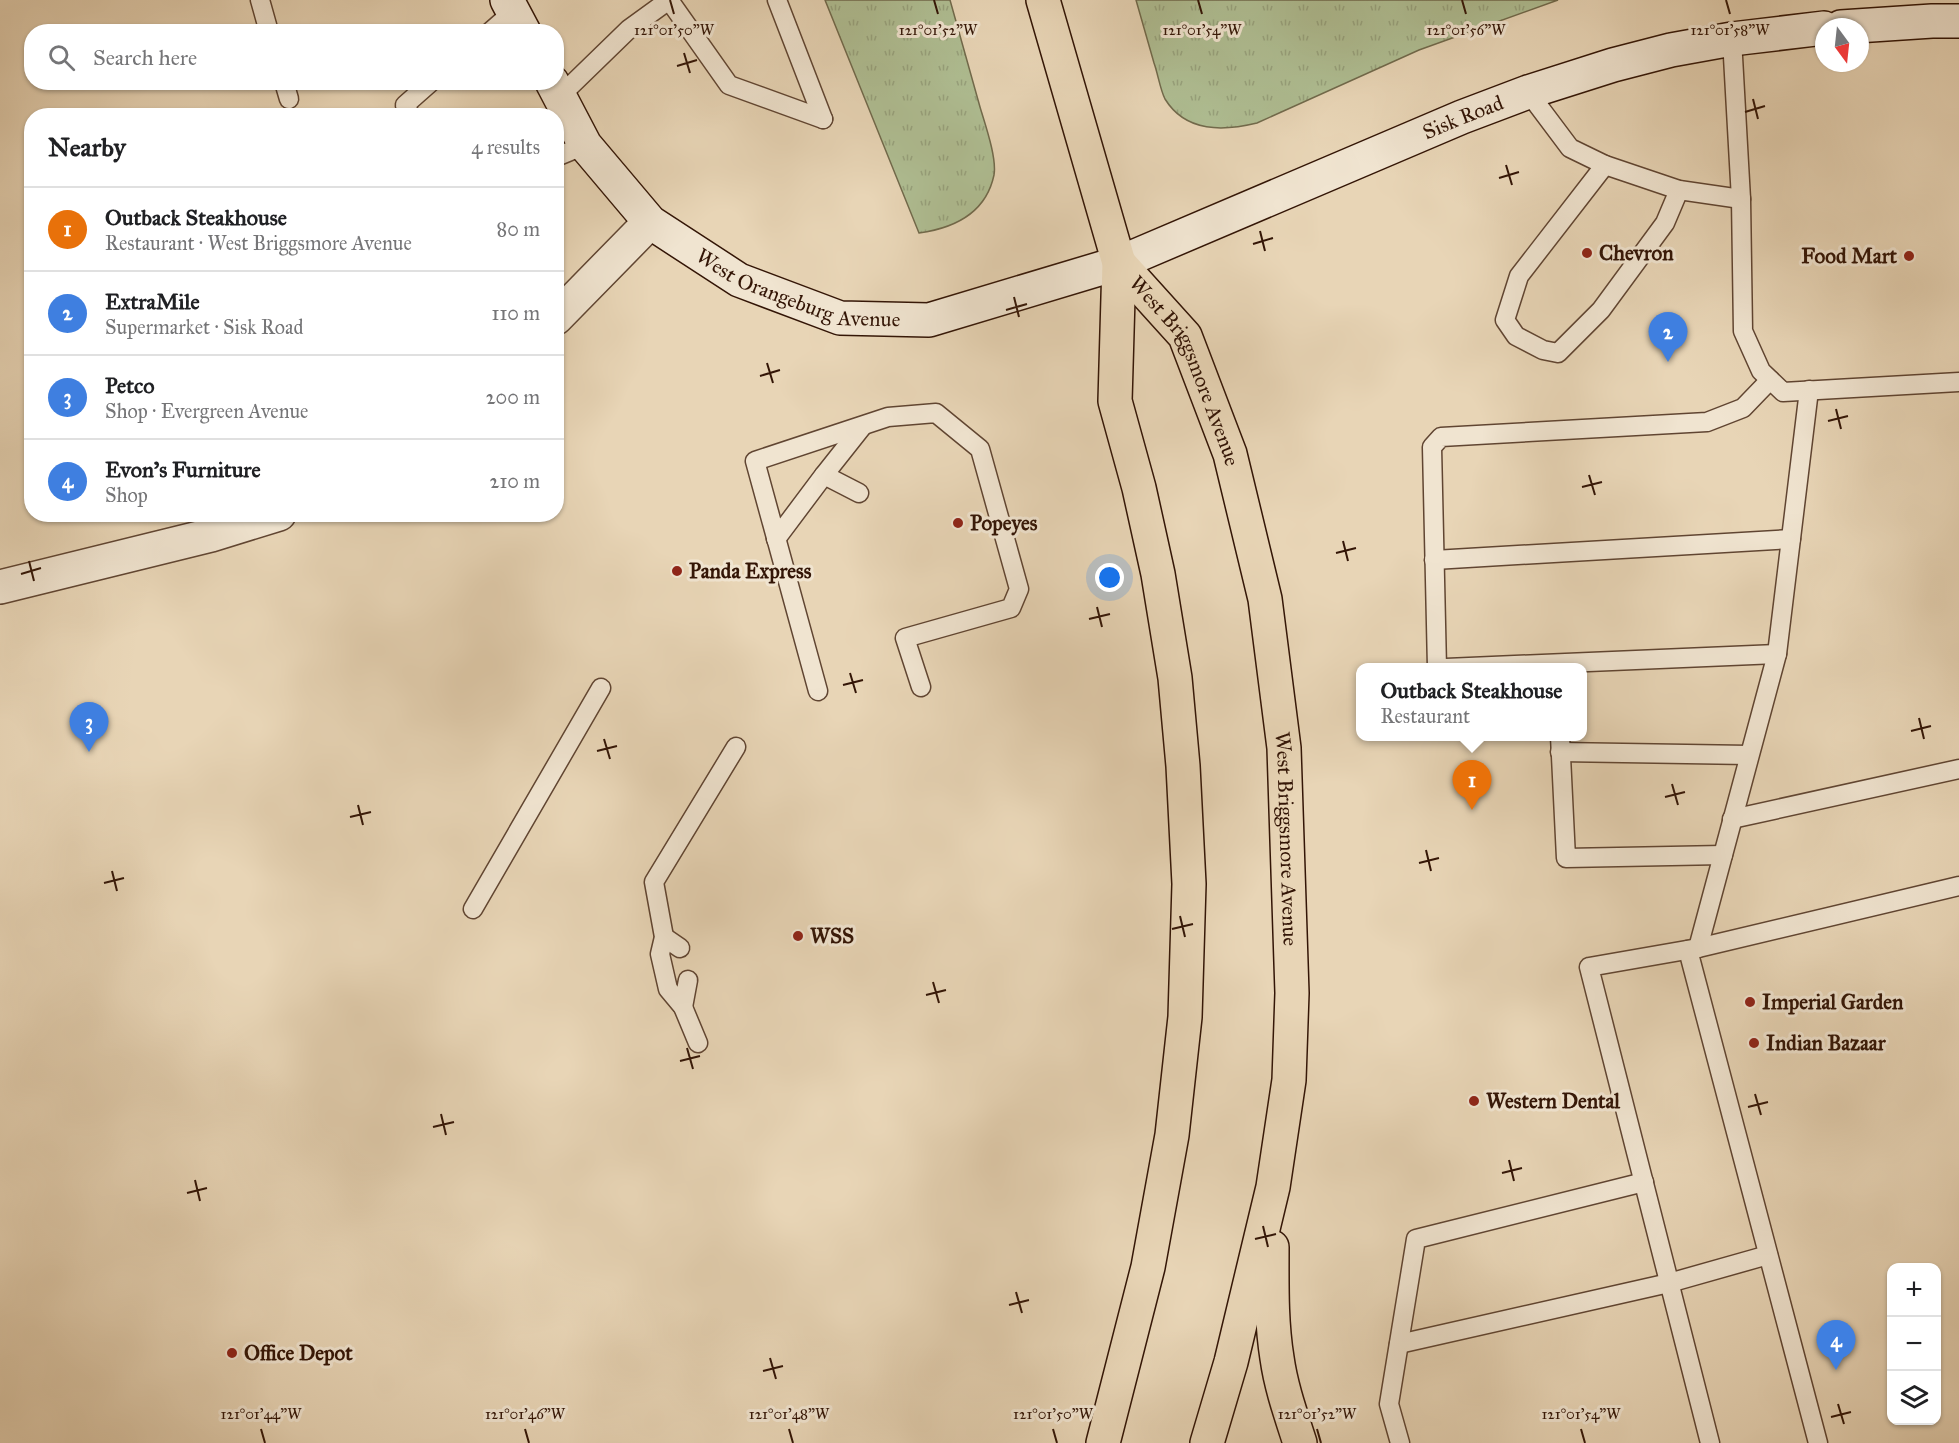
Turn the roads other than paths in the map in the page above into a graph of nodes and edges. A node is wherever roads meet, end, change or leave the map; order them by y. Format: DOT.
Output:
graph roads {
  1 [pos="260,0"];
  2 [pos="669,0"];
  3 [pos="777,0"];
  4 [pos="1043,0"];
  5 [pos="1959,21"];
  6 [pos="267,24"];
  7 [pos="1869,25"];
  8 [pos="1815,29"];
  9 [pos="1732,39"];
  10 [pos="564,83"];
  11 [pos="421,90"];
  12 [pos="555,90"];
  13 [pos="1528,92"];
  14 [pos="407,108"];
  15 [pos="560,108"];
  16 [pos="564,124"];
  17 [pos="571,151"];
  18 [pos="1605,165"];
  19 [pos="1679,190"];
  20 [pos="1741,199"];
  21 [pos="650,222"];
  22 [pos="1119,263"];
  23 [pos="564,310"];
  24 [pos="1770,380"];
  25 [pos="1959,382"];
  26 [pos="1809,390"];
  27 [pos="862,426"];
  28 [pos="824,475"];
  29 [pos="859,493"];
  30 [pos="253,522"];
  31 [pos="776,539"];
  32 [pos="1791,539"];
  33 [pos="1434,560"];
  34 [pos="0,587"];
  35 [pos="1777,654"];
  36 [pos="1437,663"];
  37 [pos="1587,663"];
  38 [pos="921,687"];
  39 [pos="601,688"];
  40 [pos="818,691"];
  41 [pos="1560,744"];
  42 [pos="736,747"];
  43 [pos="1749,755"];
  44 [pos="1959,769"];
  45 [pos="1732,819"];
  46 [pos="1723,855"];
  47 [pos="1959,886"];
  48 [pos="473,909"];
  49 [pos="664,937"];
  50 [pos="680,948"];
  51 [pos="1693,949"];
  52 [pos="688,980"];
  53 [pos="683,1007"];
  54 [pos="698,1043"];
  55 [pos="1644,1182"];
  56 [pos="1273,1187"];
  57 [pos="1768,1255"];
  58 [pos="1669,1283"];
  59 [pos="1399,1344"];
  60 [pos="1103,1443"];
  61 [pos="1207,1443"];
  62 [pos="1300,1443"];
  63 [pos="1400,1443"];
  64 [pos="1710,1443"];
  65 [pos="1818,1443"];
  1 -- 6 [label="lane"];
  2 -- 3 [label="lane"];
  2 -- 10 [label="lane"];
  4 -- 22 [label="main road, West Briggsmore Avenue"];
  5 -- 7 [label="street"];
  8 -- 9 [label="street, Sisk Road"];
  9 -- 13 [label="street, Sisk Road"];
  9 -- 20 [label="lane"];
  11 -- 14 [label="lane"];
  12 -- 15 [label="street, West Orangeburg Avenue"];
  13 -- 18 [label="lane"];
  13 -- 22 [label="street, Sisk Road"];
  16 -- 17 [label="street, West Orangeburg Avenue"];
  17 -- 21 [label="street, West Orangeburg Avenue"];
  18 -- 19 [label="lane"];
  18 -- 19 [label="lane"];
  19 -- 20 [label="lane"];
  20 -- 24 [label="lane"];
  21 -- 22 [label="street, West Orangeburg Avenue"];
  21 -- 23 [label="street"];
  22 -- 56 [label="main road, West Briggsmore Avenue"];
  22 -- 60 [label="main road, West Briggsmore Avenue"];
  24 -- 26 [label="lane"];
  24 -- 33 [label="lane"];
  25 -- 26 [label="lane"];
  26 -- 32 [label="lane"];
  27 -- 28 [label="lane"];
  27 -- 31 [label="lane"];
  27 -- 38 [label="lane"];
  28 -- 29 [label="lane"];
  28 -- 31 [label="lane"];
  30 -- 34 [label="street"];
  31 -- 40 [label="lane"];
  32 -- 33 [label="lane"];
  32 -- 35 [label="lane"];
  33 -- 36 [label="lane"];
  35 -- 37 [label="lane"];
  35 -- 43 [label="lane"];
  39 -- 48 [label="lane"];
  41 -- 43 [label="lane"];
  41 -- 46 [label="lane"];
  42 -- 49 [label="lane"];
  43 -- 45 [label="lane"];
  44 -- 45 [label="lane"];
  45 -- 46 [label="lane"];
  46 -- 51 [label="lane"];
  47 -- 51 [label="lane"];
  49 -- 50 [label="lane"];
  49 -- 53 [label="lane"];
  51 -- 55 [label="lane"];
  51 -- 57 [label="lane"];
  52 -- 53 [label="lane"];
  53 -- 54 [label="lane"];
  55 -- 58 [label="lane"];
  55 -- 59 [label="lane"];
  56 -- 61 [label="main road, West Briggsmore Avenue"];
  56 -- 62 [label="main road"];
  57 -- 58 [label="lane"];
  57 -- 65 [label="lane"];
  58 -- 59 [label="lane"];
  58 -- 64 [label="lane"];
  59 -- 63 [label="lane"];
}
